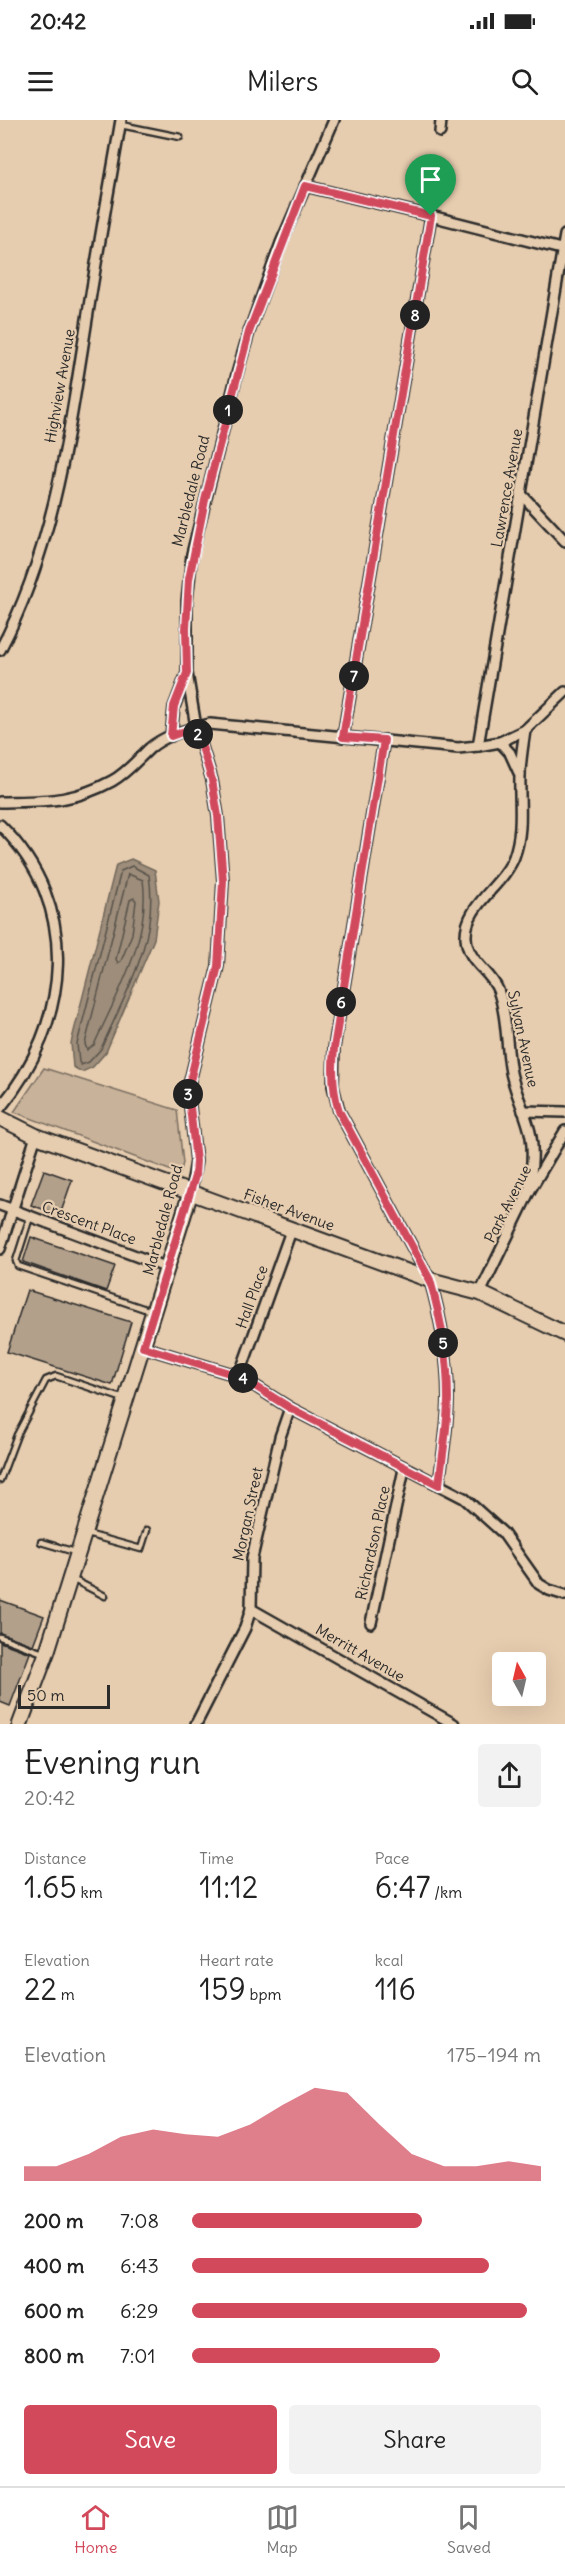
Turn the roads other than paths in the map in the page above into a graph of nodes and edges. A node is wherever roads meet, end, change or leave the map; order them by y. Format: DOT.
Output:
graph roads {
  1 [pos="334,120"];
  2 [pos="441,120"];
  3 [pos="121,123"];
  4 [pos="440,132"];
  5 [pos="180,137"];
  6 [pos="305,186"];
  7 [pos="431,216"];
  8 [pos="565,235"];
  9 [pos="564,250"];
  10 [pos="522,495"];
  11 [pos="565,541"];
  12 [pos="0,650"];
  13 [pos="187,673"];
  14 [pos="565,692"];
  15 [pos="196,727"];
  16 [pos="525,730"];
  17 [pos="171,736"];
  18 [pos="343,737"];
  19 [pos="384,740"];
  20 [pos="500,742"];
  21 [pos="478,746"];
  22 [pos="520,774"];
  23 [pos="0,802"];
  24 [pos="0,825"];
  25 [pos="0,1108"];
  26 [pos="523,1111"];
  27 [pos="565,1112"];
  28 [pos="0,1118"];
  29 [pos="565,1131"];
  30 [pos="36,1136"];
  31 [pos="191,1191"];
  32 [pos="529,1191"];
  33 [pos="0,1205"];
  34 [pos="12,1210"];
  35 [pos="30,1217"];
  36 [pos="292,1228"];
  37 [pos="0,1249"];
  38 [pos="168,1268"];
  39 [pos="430,1280"];
  40 [pos="480,1293"];
  41 [pos="154,1312"];
  42 [pos="565,1334"];
  43 [pos="143,1347"];
  44 [pos="239,1376"];
  45 [pos="126,1400"];
  46 [pos="290,1408"];
  47 [pos="404,1469"];
  48 [pos="0,1480"];
  49 [pos="439,1485"];
  50 [pos="147,1530"];
  51 [pos="84,1533"];
  52 [pos="41,1542"];
  53 [pos="78,1553"];
  54 [pos="70,1578"];
  55 [pos="565,1595"];
  56 [pos="105,1596"];
  57 [pos="250,1609"];
  58 [pos="371,1623"];
  59 [pos="0,1637"];
  60 [pos="46,1654"];
  61 [pos="20,1724"];
  62 [pos="196,1724"];
  63 [pos="454,1724"];
  1 -- 6 [label="street, Marbledale Road"];
  2 -- 4 [label="street"];
  3 -- 5 [label="lane"];
  3 -- 12 [label="street, Highview Avenue"];
  6 -- 7 [label="street"];
  6 -- 13 [label="street, Marbledale Road"];
  7 -- 9 [label="street"];
  7 -- 18 [label="street"];
  8 -- 9 [label="street, Lawrence Avenue"];
  9 -- 10 [label="street, Lawrence Avenue"];
  10 -- 11 [label="street"];
  10 -- 21 [label="street, Lawrence Avenue"];
  13 -- 15 [label="street, Marbledale Road"];
  13 -- 17 [label="street, Marbledale Road"];
  14 -- 16 [label="street"];
  15 -- 17 [label="street"];
  15 -- 18 [label="street"];
  15 -- 31 [label="street, Marbledale Road"];
  16 -- 20 [label="street"];
  16 -- 22 [label="street, Sylvan Avenue"];
  17 -- 23 [label="street"];
  18 -- 19 [label="street"];
  19 -- 21 [label="street"];
  19 -- 39 [label="street"];
  20 -- 21 [label="street"];
  20 -- 22 [label="street, Sylvan Avenue"];
  22 -- 26 [label="street, Sylvan Avenue"];
  24 -- 25 [label="street"];
  26 -- 27 [label="street"];
  26 -- 32 [label="street, Sylvan Avenue"];
  28 -- 30 [label="street, Fisher Avenue"];
  29 -- 32 [label="street, Park Avenue"];
  30 -- 31 [label="street, Fisher Avenue"];
  30 -- 34 [label="street"];
  31 -- 36 [label="street, Fisher Avenue"];
  31 -- 38 [label="street, Marbledale Road"];
  32 -- 40 [label="street, Park Avenue"];
  33 -- 34 [label="street, Crescent Place"];
  34 -- 35 [label="street, Crescent Place"];
  34 -- 37 [label="street"];
  35 -- 38 [label="street, Crescent Place"];
  35 -- 41 [label="lane"];
  36 -- 39 [label="street, Fisher Avenue"];
  36 -- 44 [label="street, Hall Place"];
  38 -- 41 [label="street, Marbledale Road"];
  39 -- 40 [label="street, Fisher Avenue"];
  39 -- 49 [label="street"];
  40 -- 42 [label="street, Fisher Avenue"];
  41 -- 43 [label="street, Marbledale Road"];
  43 -- 44 [label="street"];
  43 -- 45 [label="street, Marbledale Road"];
  44 -- 46 [label="street"];
  45 -- 48 [label="lane"];
  45 -- 51 [label="street, Marbledale Road"];
  46 -- 47 [label="street"];
  46 -- 57 [label="street, Morgan Street"];
  47 -- 49 [label="street"];
  47 -- 58 [label="street, Richardson Place"];
  49 -- 55 [label="street"];
  50 -- 51 [label="lane"];
  51 -- 53 [label="street, Marbledale Road"];
  52 -- 53 [label="lane"];
  53 -- 54 [label="street, Marbledale Road"];
  54 -- 56 [label="lane"];
  54 -- 60 [label="street, Marbledale Road"];
  57 -- 62 [label="street, Morgan Street"];
  57 -- 63 [label="street, Merritt Avenue"];
  59 -- 60 [label="lane"];
  60 -- 61 [label="street, Marbledale Road"];
}
